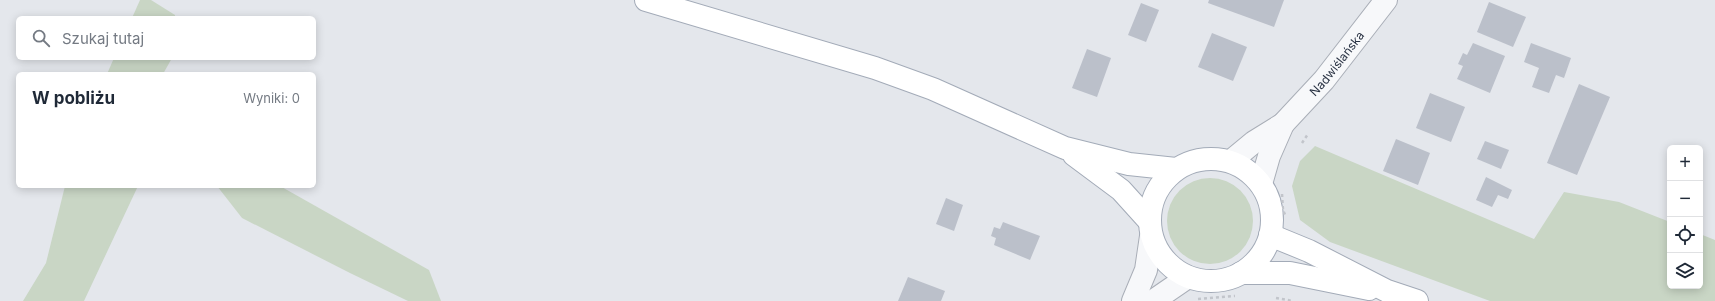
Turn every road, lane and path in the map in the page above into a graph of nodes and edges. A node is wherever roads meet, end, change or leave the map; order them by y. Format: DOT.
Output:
graph roads {
  1 [pos="646,0"];
  2 [pos="1386,0"];
  3 [pos="1283,124"];
  4 [pos="1310,130"];
  5 [pos="1065,148"];
  6 [pos="1297,149"];
  7 [pos="1231,161"];
  8 [pos="1176,169"];
  9 [pos="1261,184"];
  10 [pos="1282,190"];
  11 [pos="1289,224"];
  12 [pos="1150,228"];
  13 [pos="1270,235"];
  14 [pos="1241,273"];
  15 [pos="1188,277"];
  16 [pos="1386,291"];
  17 [pos="1238,296"];
  18 [pos="1270,297"];
  19 [pos="1194,300"];
  20 [pos="1133,301"];
  21 [pos="1153,301"];
  22 [pos="1293,301"];
  23 [pos="1417,301"];
  1 -- 5 [label="main road"];
  2 -- 3 [label="street, Nadwiślańska"];
  3 -- 7 [label="street, Nadwiślańska"];
  3 -- 9 [label="street, Nadwiślańska"];
  4 -- 6 [label="path"];
  5 -- 8 [label="main road"];
  5 -- 12 [label="main road"];
  7 -- 8 [label="main road"];
  7 -- 9 [label="main road"];
  8 -- 12 [label="main road"];
  9 -- 13 [label="main road"];
  10 -- 11 [label="path"];
  12 -- 15 [label="main road"];
  12 -- 20 [label="street"];
  13 -- 14 [label="main road"];
  13 -- 16 [label="main road"];
  14 -- 15 [label="main road"];
  14 -- 16 [label="main road"];
  15 -- 21 [label="street"];
  16 -- 23 [label="main road"];
  17 -- 19 [label="path"];
  18 -- 22 [label="path"];
}
